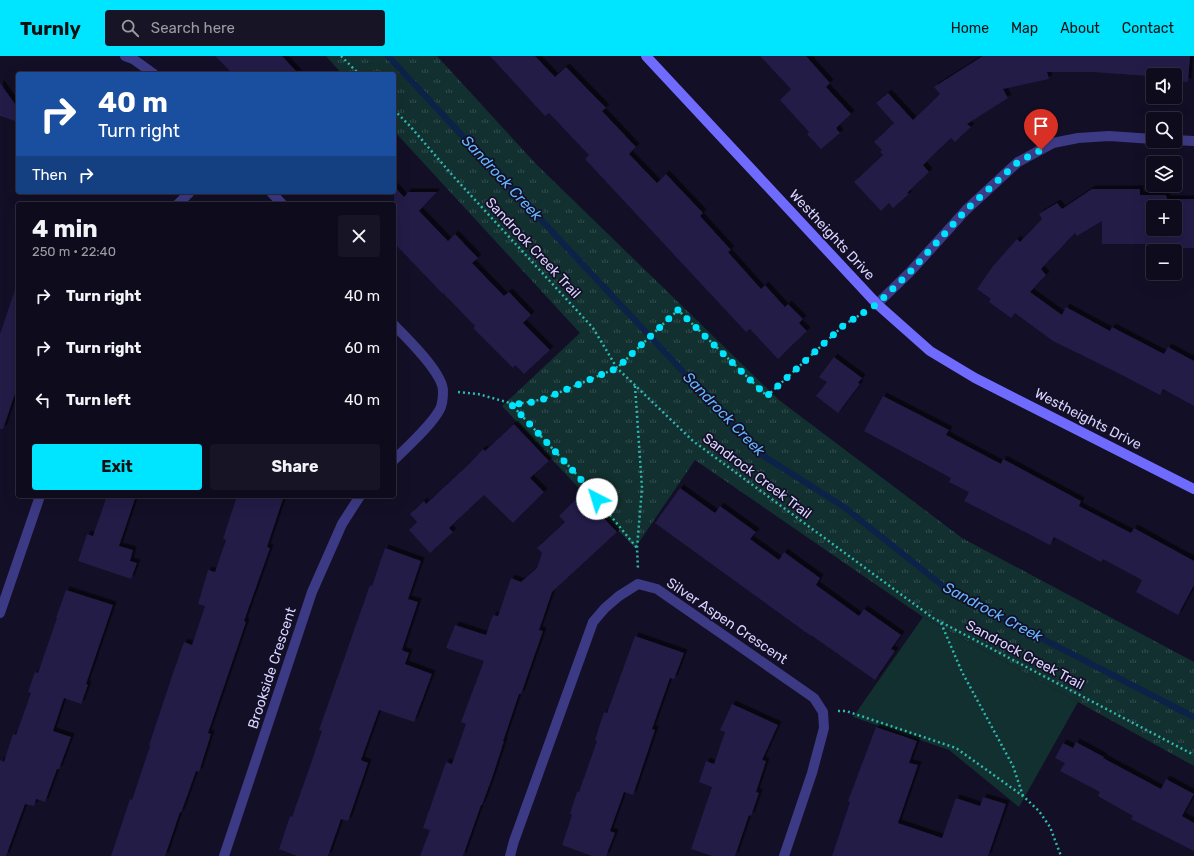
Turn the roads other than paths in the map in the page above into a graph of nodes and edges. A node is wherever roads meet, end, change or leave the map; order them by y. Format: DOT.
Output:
graph roads {
  1 [pos="124,56"];
  2 [pos="646,56"];
  3 [pos="151,72"];
  4 [pos="1146,139"];
  5 [pos="1182,140"];
  6 [pos="1194,141"];
  7 [pos="188,194"];
  8 [pos="273,194"];
  9 [pos="180,202"];
  10 [pos="280,202"];
  11 [pos="877,304"];
  12 [pos="396,327"];
  13 [pos="396,458"];
  14 [pos="1194,489"];
  15 [pos="39,498"];
  16 [pos="359,498"];
  17 [pos="0,613"];
  18 [pos="224,856"];
  19 [pos="510,856"];
  20 [pos="784,856"];
  1 -- 3 [label="street"];
  2 -- 11 [label="street, Westheights Drive"];
  4 -- 11 [label="street"];
  5 -- 6 [label="street"];
  7 -- 9 [label="street"];
  8 -- 10 [label="street"];
  11 -- 14 [label="street, Westheights Drive"];
  12 -- 13 [label="street"];
  15 -- 17 [label="street"];
  16 -- 18 [label="street, Brookside Crescent"];
  19 -- 20 [label="street, Silver Aspen Crescent"];
}
